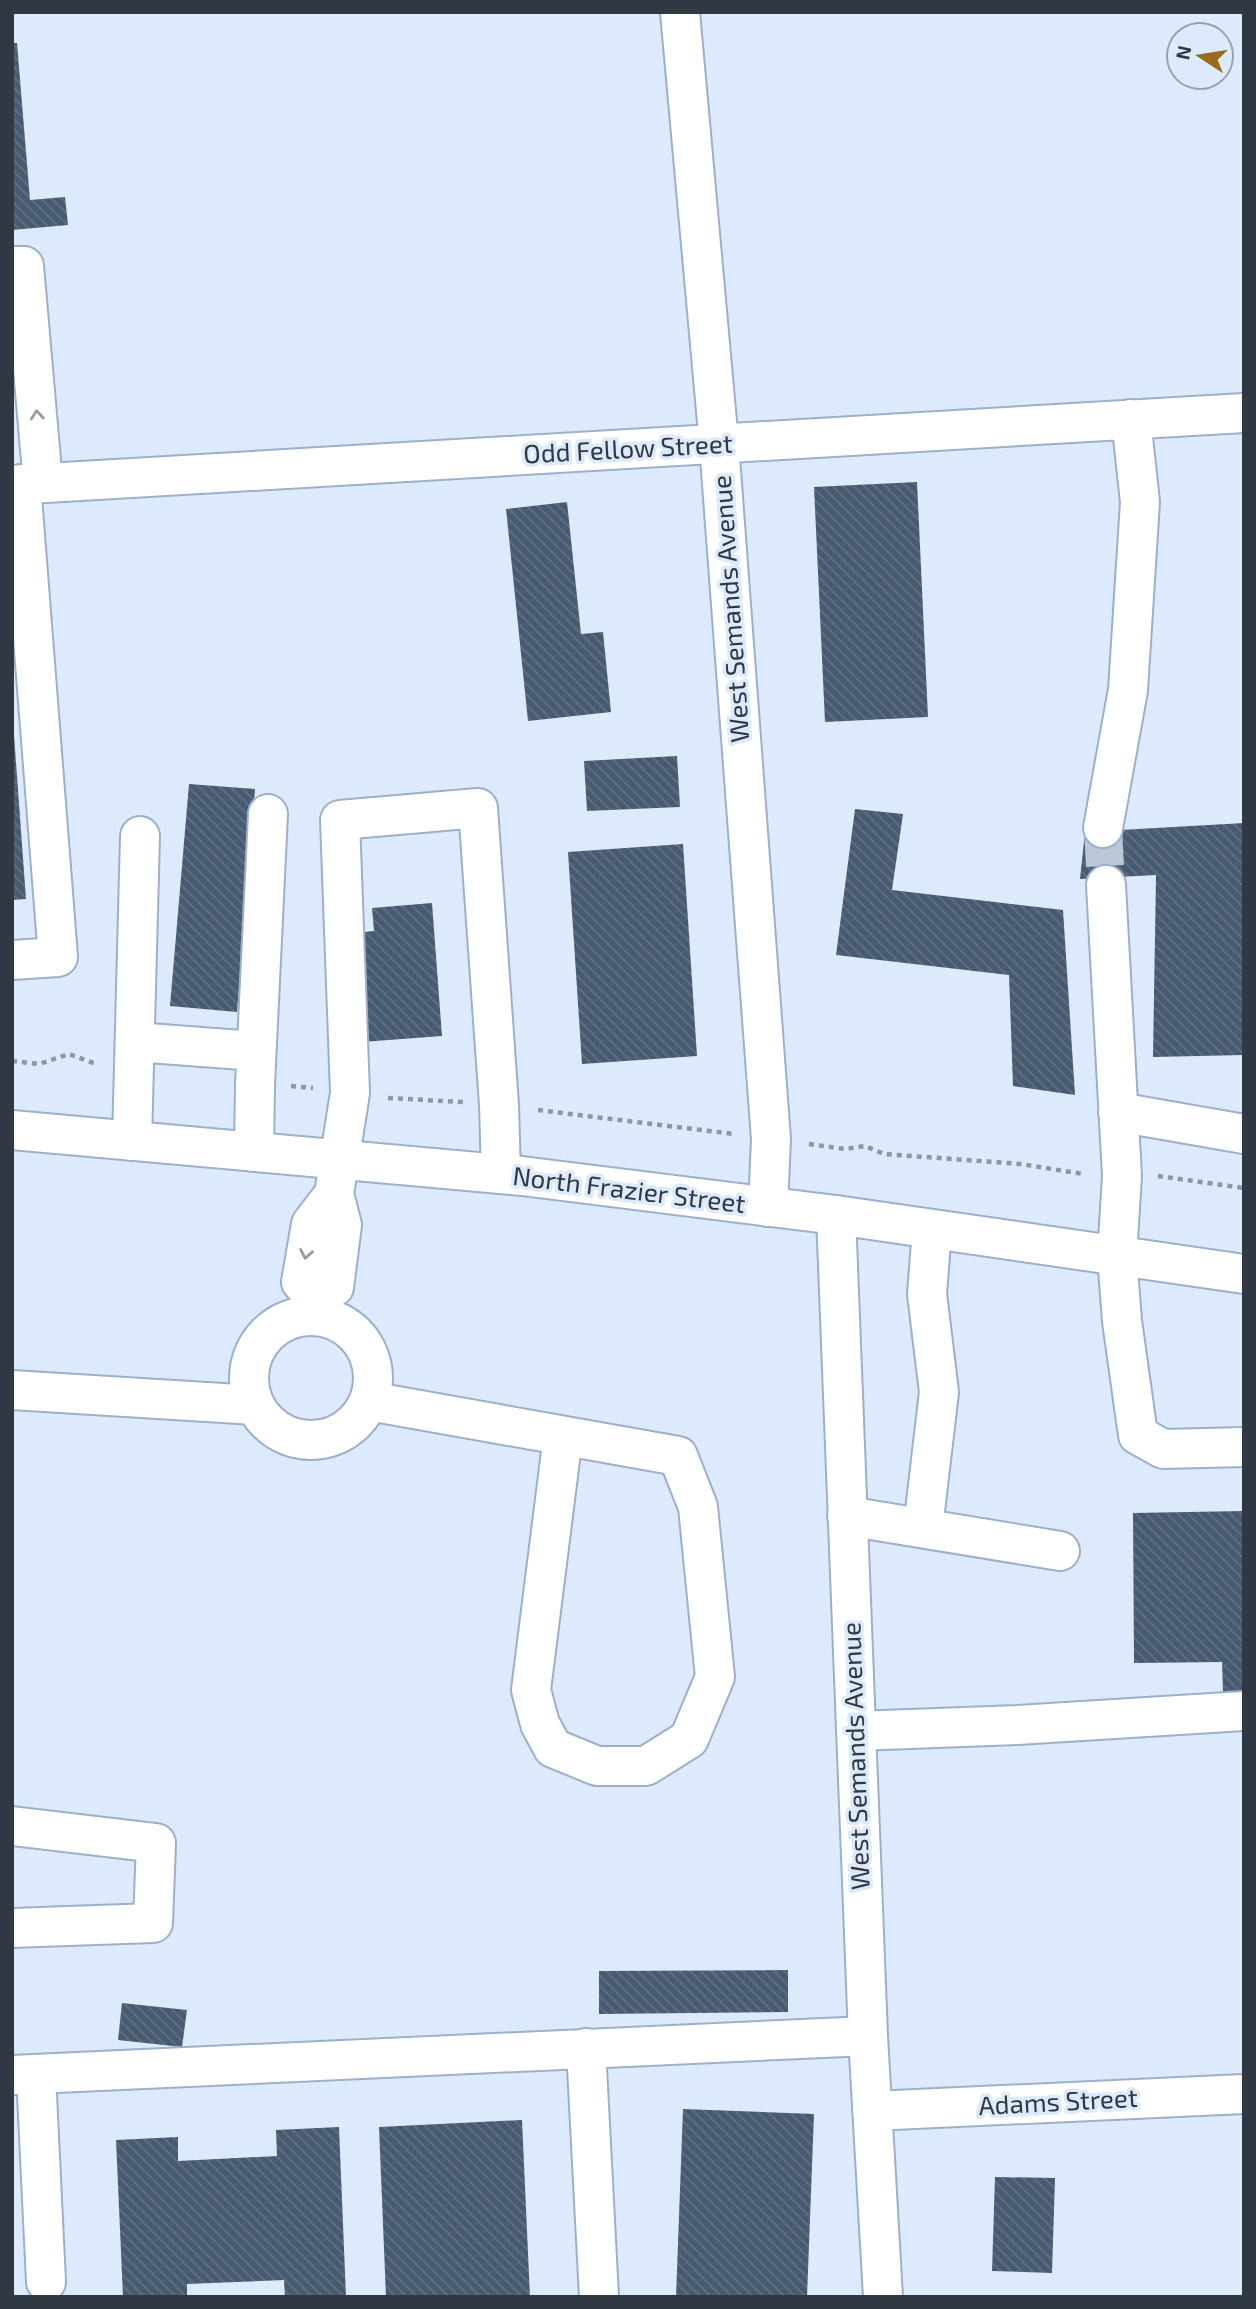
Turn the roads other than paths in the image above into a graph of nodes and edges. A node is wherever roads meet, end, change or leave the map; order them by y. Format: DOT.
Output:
graph roads {
  1 [pos="680,12"];
  2 [pos="18,266"];
  3 [pos="1244,412"];
  4 [pos="1131,419"];
  5 [pos="719,444"];
  6 [pos="26,484"];
  7 [pos="268,814"];
  8 [pos="1103,828"];
  9 [pos="140,836"];
  10 [pos="1106,885"];
  11 [pos="12,960"];
  12 [pos="135,1058"];
  13 [pos="256,1068"];
  14 [pos="1118,1112"];
  15 [pos="12,1130"];
  16 [pos="1244,1133"];
  17 [pos="132,1141"];
  18 [pos="254,1152"];
  19 [pos="501,1174"];
  20 [pos="337,1177"];
  21 [pos="768,1207"];
  22 [pos="836,1215"];
  23 [pos="932,1229"];
  24 [pos="1117,1256"];
  25 [pos="1244,1275"];
  26 [pos="313,1307"];
  27 [pos="12,1390"];
  28 [pos="369,1401"];
  29 [pos="255,1405"];
  30 [pos="563,1436"];
  31 [pos="1244,1447"];
  32 [pos="847,1516"];
  33 [pos="923,1528"];
  34 [pos="1060,1551"];
  35 [pos="1244,1711"];
  36 [pos="856,1731"];
  37 [pos="12,1826"];
  38 [pos="12,1928"];
  39 [pos="868,2036"];
  40 [pos="586,2048"];
  41 [pos="24,2074"];
  42 [pos="1244,2094"];
  43 [pos="872,2111"];
  44 [pos="46,2282"];
  45 [pos="599,2297"];
  46 [pos="883,2297"];
  1 -- 5 [label="street, West Semands Avenue"];
  6 -- 2 [label="street, one-way"];
  3 -- 4 [label="street, Odd Fellow Street"];
  4 -- 5 [label="street, Odd Fellow Street"];
  4 -- 8 [label="street"];
  5 -- 6 [label="street, Odd Fellow Street"];
  5 -- 21 [label="street, West Semands Avenue"];
  6 -- 11 [label="street"];
  7 -- 13 [label="street"];
  9 -- 12 [label="street"];
  10 -- 14 [label="street"];
  12 -- 13 [label="street"];
  12 -- 17 [label="street"];
  13 -- 18 [label="street"];
  14 -- 16 [label="street"];
  14 -- 24 [label="street"];
  15 -- 17 [label="street, North Frazier Street"];
  17 -- 18 [label="street, North Frazier Street"];
  18 -- 20 [label="street, North Frazier Street"];
  19 -- 20 [label="street, North Frazier Street"];
  19 -- 20 [label="street"];
  19 -- 21 [label="street, North Frazier Street"];
  20 -- 26 [label="street"];
  21 -- 22 [label="street, North Frazier Street"];
  22 -- 23 [label="street, North Frazier Street"];
  22 -- 32 [label="street, West Semands Avenue"];
  23 -- 24 [label="street, North Frazier Street"];
  23 -- 33 [label="street"];
  24 -- 25 [label="street, North Frazier Street"];
  24 -- 31 [label="street"];
  26 -- 28 [label="street"];
  26 -- 29 [label="street"];
  27 -- 29 [label="street"];
  28 -- 29 [label="street"];
  28 -- 30 [label="street"];
  30 -- 30 [label="street"];
  32 -- 33 [label="street"];
  32 -- 36 [label="street, West Semands Avenue"];
  33 -- 34 [label="street"];
  35 -- 36 [label="street"];
  36 -- 39 [label="street, West Semands Avenue"];
  37 -- 38 [label="street"];
  39 -- 40 [label="street"];
  39 -- 43 [label="street, West Semands Avenue"];
  40 -- 41 [label="street"];
  40 -- 45 [label="street"];
  41 -- 44 [label="street"];
  42 -- 43 [label="street, Adams Street"];
  43 -- 46 [label="street, West Semands Avenue"];
}
